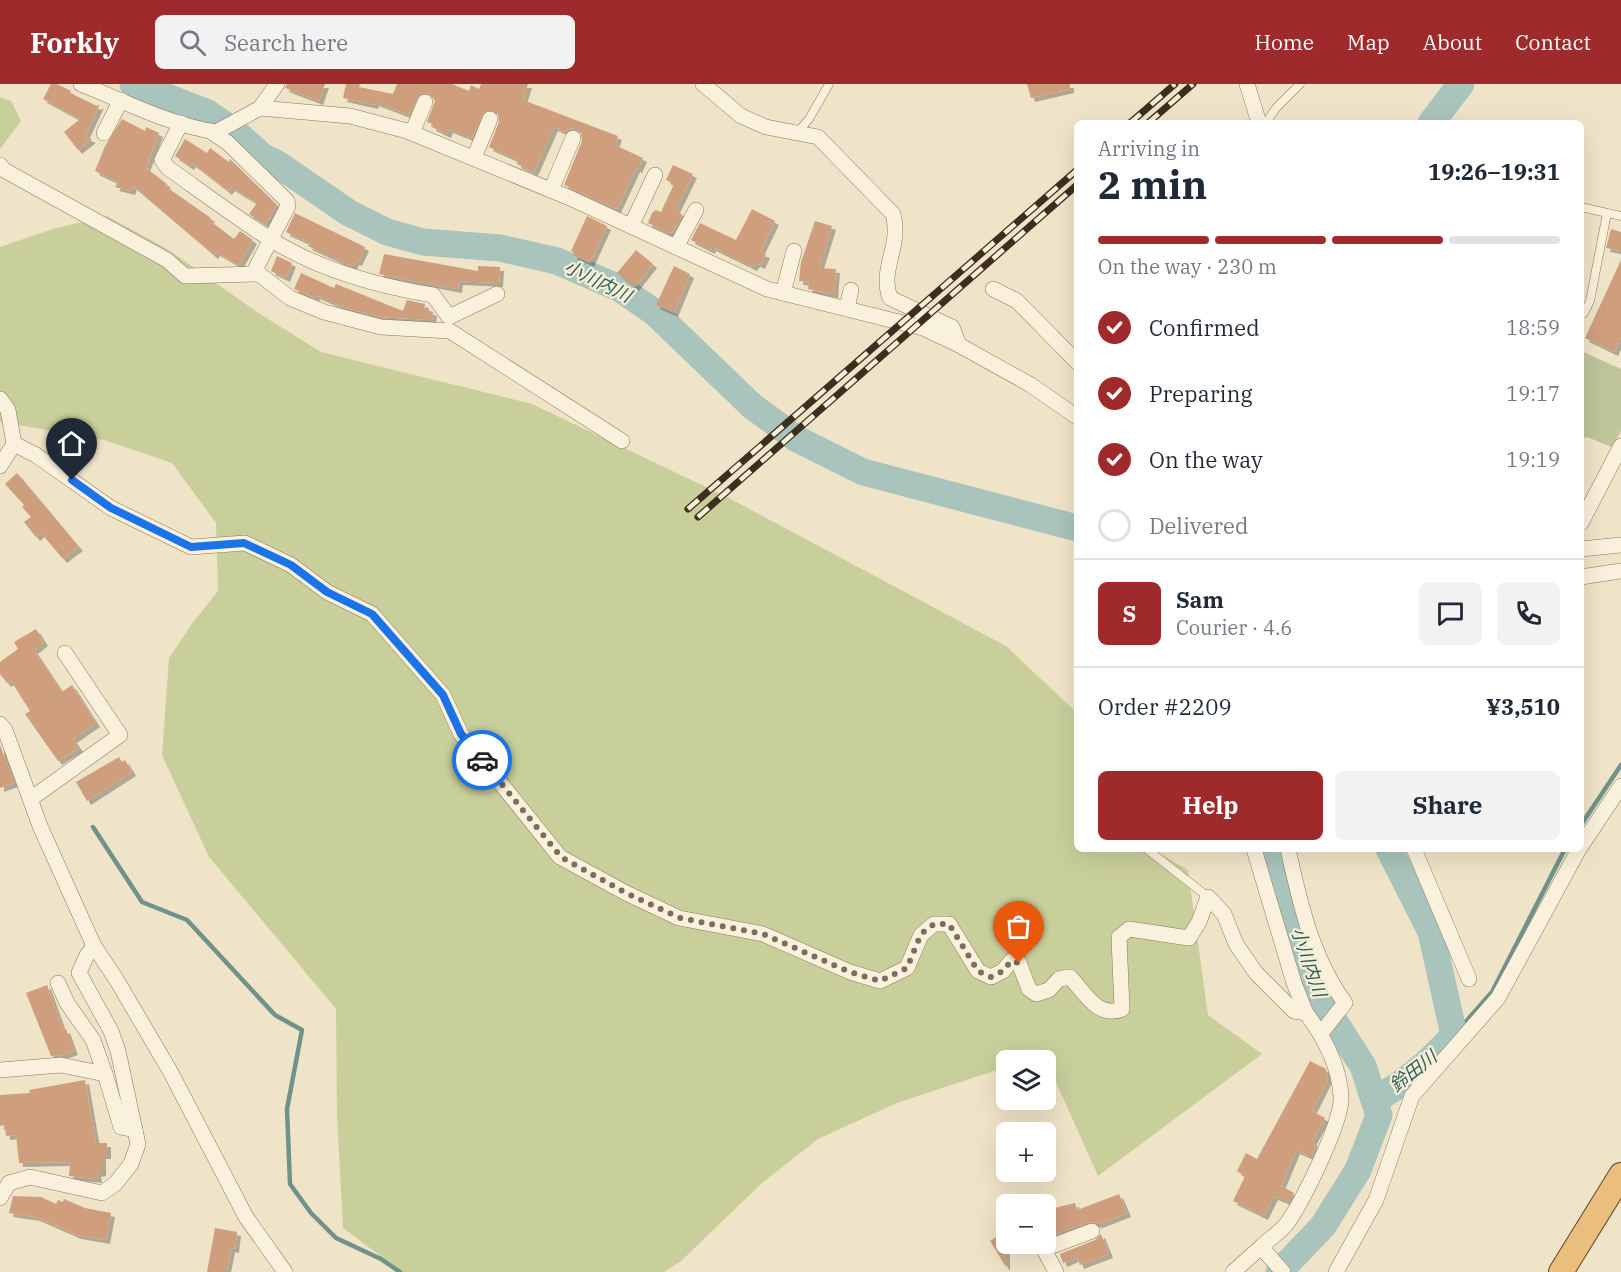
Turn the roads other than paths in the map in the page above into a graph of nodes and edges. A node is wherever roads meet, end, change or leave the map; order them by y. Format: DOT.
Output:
graph roads {
  1 [pos="81,84"];
  2 [pos="278,84"];
  3 [pos="702,84"];
  4 [pos="829,84"];
  5 [pos="1247,84"];
  6 [pos="1300,84"];
  7 [pos="121,100"];
  8 [pos="425,102"];
  9 [pos="255,111"];
  10 [pos="490,119"];
  11 [pos="1258,120"];
  12 [pos="1268,120"];
  13 [pos="181,123"];
  14 [pos="213,132"];
  15 [pos="104,133"];
  16 [pos="412,133"];
  17 [pos="797,133"];
  18 [pos="573,138"];
  19 [pos="474,159"];
  20 [pos="0,165"];
  21 [pos="655,175"];
  22 [pos="551,190"];
  23 [pos="1584,208"];
  24 [pos="696,210"];
  25 [pos="1607,213"];
  26 [pos="1621,216"];
  27 [pos="631,226"];
  28 [pos="272,240"];
  29 [pos="676,248"];
  30 [pos="794,251"];
  31 [pos="259,274"];
  32 [pos="993,289"];
  33 [pos="850,290"];
  34 [pos="783,293"];
  35 [pos="497,294"];
  36 [pos="847,308"];
  37 [pos="1584,313"];
  38 [pos="450,324"];
  39 [pos="959,345"];
  40 [pos="1074,359"];
  41 [pos="0,399"];
  42 [pos="1074,415"];
  43 [pos="622,441"];
  44 [pos="14,444"];
  45 [pos="1621,446"];
  46 [pos="0,466"];
  47 [pos="1584,518"];
  48 [pos="1621,545"];
  49 [pos="1584,549"];
  50 [pos="1621,572"];
  51 [pos="1584,577"];
  52 [pos="65,653"];
  53 [pos="0,724"];
  54 [pos="1621,786"];
  55 [pos="32,798"];
  56 [pos="1584,842"];
  57 [pos="1151,852"];
  58 [pos="1255,852"];
  59 [pos="1289,852"];
  60 [pos="1415,852"];
  61 [pos="1578,852"];
  62 [pos="1209,897"];
  63 [pos="94,946"];
  64 [pos="1469,979"];
  65 [pos="58,983"];
  66 [pos="1306,1013"];
  67 [pos="1321,1032"];
  68 [pos="0,1070"];
  69 [pos="105,1074"];
  70 [pos="135,1130"];
  71 [pos="1621,1175"];
  72 [pos="0,1198"];
  73 [pos="1092,1231"];
  74 [pos="1056,1242"];
  75 [pos="1263,1249"];
  76 [pos="1047,1254"];
  77 [pos="285,1272"];
  78 [pos="1056,1272"];
  79 [pos="1233,1272"];
  80 [pos="1283,1272"];
  81 [pos="1336,1272"];
  82 [pos="1561,1272"];
  1 -- 7 [label="street"];
  2 -- 9 [label="street"];
  3 -- 17 [label="street"];
  4 -- 17 [label="lane"];
  5 -- 11 [label="street"];
  6 -- 12 [label="lane"];
  7 -- 13 [label="street"];
  7 -- 15 [label="street"];
  8 -- 16 [label="street"];
  9 -- 14 [label="street"];
  9 -- 16 [label="street"];
  10 -- 19 [label="street"];
  13 -- 14 [label="street"];
  13 -- 28 [label="street"];
  14 -- 28 [label="street"];
  16 -- 19 [label="street"];
  17 -- 39 [label="street"];
  18 -- 22 [label="street"];
  19 -- 22 [label="street"];
  20 -- 31 [label="street"];
  21 -- 27 [label="street"];
  22 -- 27 [label="street"];
  23 -- 25 [label="lane"];
  24 -- 29 [label="street"];
  25 -- 26 [label="lane"];
  25 -- 37 [label="lane"];
  27 -- 29 [label="street"];
  28 -- 31 [label="street"];
  28 -- 38 [label="street"];
  29 -- 34 [label="street"];
  30 -- 34 [label="street"];
  31 -- 38 [label="street"];
  32 -- 40 [label="street"];
  33 -- 36 [label="street"];
  34 -- 36 [label="street"];
  35 -- 38 [label="street"];
  36 -- 39 [label="street"];
  38 -- 43 [label="street"];
  39 -- 42 [label="street"];
  41 -- 44 [label="street"];
  44 -- 46 [label="street"];
  44 -- 62 [label="street"];
  45 -- 47 [label="street"];
  48 -- 49 [label="street"];
  50 -- 51 [label="street"];
  52 -- 55 [label="street"];
  53 -- 55 [label="street"];
  54 -- 56 [label="street"];
  55 -- 63 [label="street"];
  57 -- 62 [label="lane"];
  58 -- 66 [label="street"];
  59 -- 67 [label="street"];
  60 -- 64 [label="street"];
  61 -- 81 [label="street"];
  62 -- 66 [label="street"];
  63 -- 70 [label="street"];
  63 -- 77 [label="street"];
  65 -- 69 [label="street"];
  66 -- 67 [label="street"];
  67 -- 75 [label="street"];
  68 -- 69 [label="street"];
  69 -- 70 [label="street"];
  70 -- 72 [label="street"];
  71 -- 82 [label="highway"];
  73 -- 74 [label="street"];
  75 -- 79 [label="street"];
  75 -- 80 [label="street"];
  76 -- 78 [label="street"];
}
